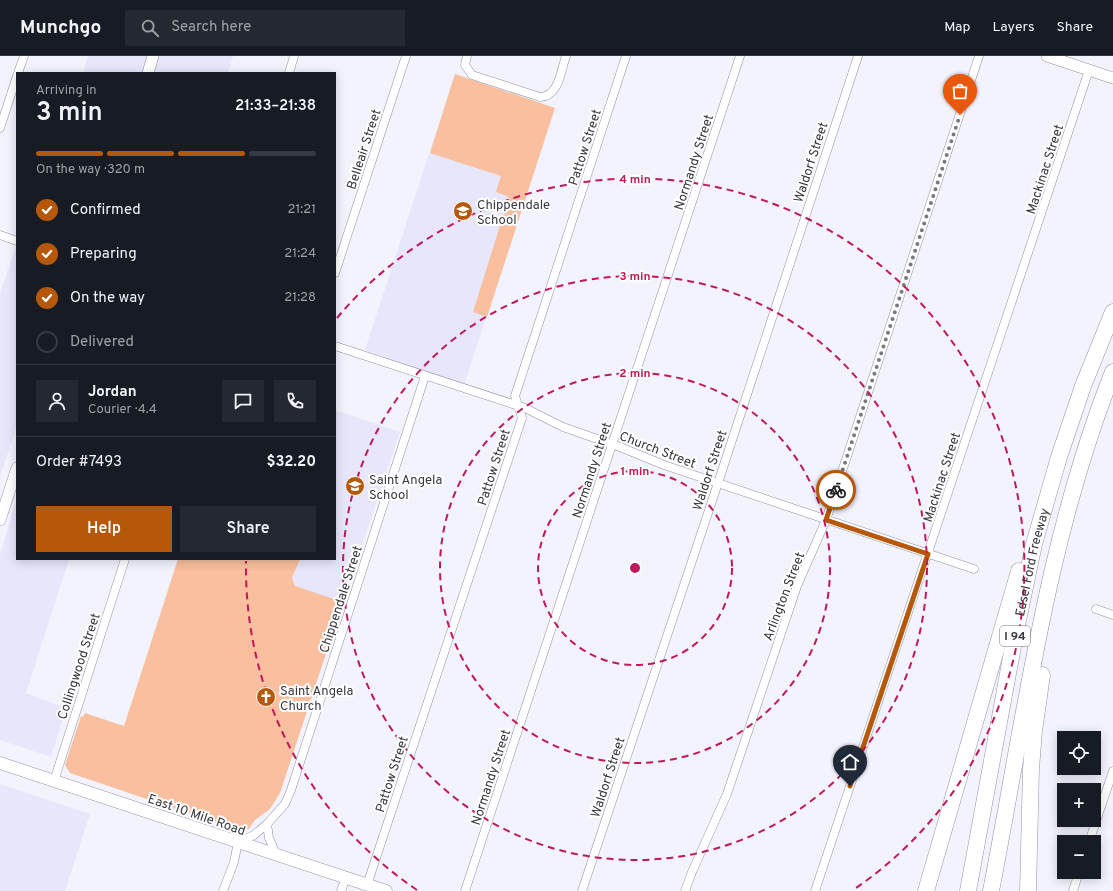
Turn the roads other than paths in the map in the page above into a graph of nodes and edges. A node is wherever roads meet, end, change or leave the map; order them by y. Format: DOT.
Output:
graph roads {
  1 [pos="24,56"];
  2 [pos="153,56"];
  3 [pos="294,56"];
  4 [pos="406,56"];
  5 [pos="467,56"];
  6 [pos="566,56"];
  7 [pos="626,56"];
  8 [pos="740,56"];
  9 [pos="858,56"];
  10 [pos="979,56"];
  11 [pos="1047,56"];
  12 [pos="1064,59"];
  13 [pos="1089,70"];
  14 [pos="18,72"];
  15 [pos="148,72"];
  16 [pos="289,72"];
  17 [pos="1113,78"];
  18 [pos="16,79"];
  19 [pos="0,128"];
  20 [pos="0,235"];
  21 [pos="16,241"];
  22 [pos="336,270"];
  23 [pos="1113,312"];
  24 [pos="336,346"];
  25 [pos="1113,372"];
  26 [pos="425,376"];
  27 [pos="1083,386"];
  28 [pos="519,407"];
  29 [pos="613,444"];
  30 [pos="1082,459"];
  31 [pos="16,471"];
  32 [pos="718,483"];
  33 [pos="0,520"];
  34 [pos="826,520"];
  35 [pos="928,554"];
  36 [pos="125,560"];
  37 [pos="974,569"];
  38 [pos="1096,609"];
  39 [pos="1113,615"];
  40 [pos="0,763"];
  41 [pos="1113,771"];
  42 [pos="54,781"];
  43 [pos="267,824"];
  44 [pos="1091,835"];
  45 [pos="238,842"];
  46 [pos="276,854"];
  47 [pos="346,877"];
  48 [pos="1077,879"];
  49 [pos="368,884"];
  50 [pos="223,891"];
  51 [pos="342,891"];
  52 [pos="386,891"];
  53 [pos="465,891"];
  54 [pos="582,891"];
  55 [pos="685,891"];
  56 [pos="815,891"];
  57 [pos="926,891"];
  58 [pos="968,891"];
  59 [pos="991,891"];
  60 [pos="1028,891"];
  61 [pos="1073,891"];
  1 -- 14 [label="street"];
  2 -- 15 [label="street"];
  3 -- 16 [label="street"];
  4 -- 22 [label="street, Belleair Street"];
  5 -- 6 [label="street"];
  7 -- 28 [label="street, Pattow Street"];
  8 -- 29 [label="street, Normandy Street"];
  9 -- 32 [label="street, Waldorf Street"];
  10 -- 34 [label="street, Arlington Street"];
  11 -- 12 [label="street"];
  12 -- 13 [label="street"];
  13 -- 17 [label="street"];
  13 -- 35 [label="street, Mackinac Street"];
  18 -- 19 [label="street"];
  20 -- 21 [label="street"];
  23 -- 27 [label="highway, Edsel Ford Freeway / I 94"];
  24 -- 26 [label="street, Church Street"];
  25 -- 30 [label="highway, Edsel Ford Freeway / I 94"];
  26 -- 28 [label="street, Church Street"];
  26 -- 43 [label="street, Chippendale Street"];
  27 -- 57 [label="highway"];
  27 -- 58 [label="highway, Edsel Ford Freeway / I 94"];
  28 -- 29 [label="street, Church Street"];
  28 -- 49 [label="street, Pattow Street"];
  29 -- 32 [label="street, Church Street"];
  29 -- 53 [label="street, Normandy Street"];
  30 -- 59 [label="highway, Edsel Ford Freeway / I 94"];
  30 -- 60 [label="highway"];
  31 -- 33 [label="street"];
  32 -- 34 [label="street, Church Street"];
  32 -- 54 [label="street, Waldorf Street"];
  34 -- 35 [label="street, Church Street"];
  34 -- 55 [label="street, Arlington Street"];
  35 -- 37 [label="street, Church Street"];
  35 -- 56 [label="street, Mackinac Street"];
  36 -- 42 [label="street, Collingwood Street"];
  38 -- 39 [label="street"];
  40 -- 42 [label="main road, East 10 Mile Road"];
  41 -- 44 [label="street"];
  42 -- 45 [label="main road, East 10 Mile Road"];
  43 -- 45 [label="street, Chippendale Street"];
  43 -- 46 [label="street"];
  45 -- 46 [label="main road, East 10 Mile Road"];
  45 -- 50 [label="street"];
  46 -- 47 [label="main road, East 10 Mile Road"];
  47 -- 49 [label="main road, East 10 Mile Road"];
  47 -- 51 [label="street"];
  48 -- 61 [label="street"];
  49 -- 52 [label="main road, East 10 Mile Road"];
}
